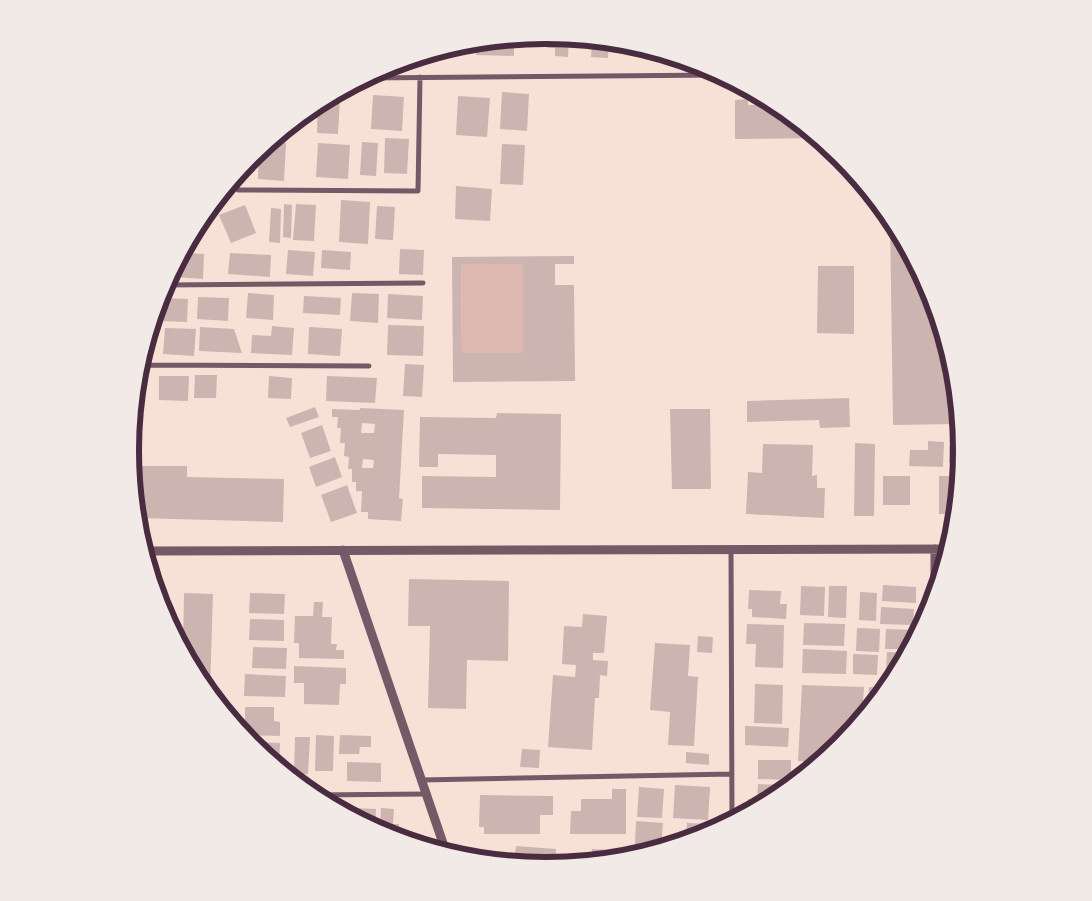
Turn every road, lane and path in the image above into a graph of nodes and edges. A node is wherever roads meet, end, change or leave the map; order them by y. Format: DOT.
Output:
graph roads {
  1 [pos="702,75"];
  2 [pos="383,78"];
  3 [pos="420,78"];
  4 [pos="237,186"];
  5 [pos="423,283"];
  6 [pos="175,285"];
  7 [pos="148,365"];
  8 [pos="369,366"];
  9 [pos="935,549"];
  10 [pos="941,549"];
  11 [pos="343,550"];
  12 [pos="731,550"];
  13 [pos="152,551"];
  14 [pos="935,568"];
  15 [pos="732,774"];
  16 [pos="421,780"];
  17 [pos="426,794"];
  18 [pos="330,795"];
  19 [pos="732,812"];
  20 [pos="443,843"];
  1 -- 3 [label="street"];
  2 -- 3 [label="street"];
  3 -- 4 [label="street"];
  5 -- 6 [label="street"];
  7 -- 8 [label="street"];
  9 -- 10 [label="street"];
  9 -- 12 [label="street"];
  9 -- 14 [label="street"];
  11 -- 12 [label="street"];
  11 -- 13 [label="street"];
  11 -- 16 [label="street"];
  12 -- 15 [label="street"];
  15 -- 16 [label="street"];
  15 -- 19 [label="street"];
  16 -- 17 [label="street"];
  17 -- 18 [label="street"];
  17 -- 20 [label="street"];
}
